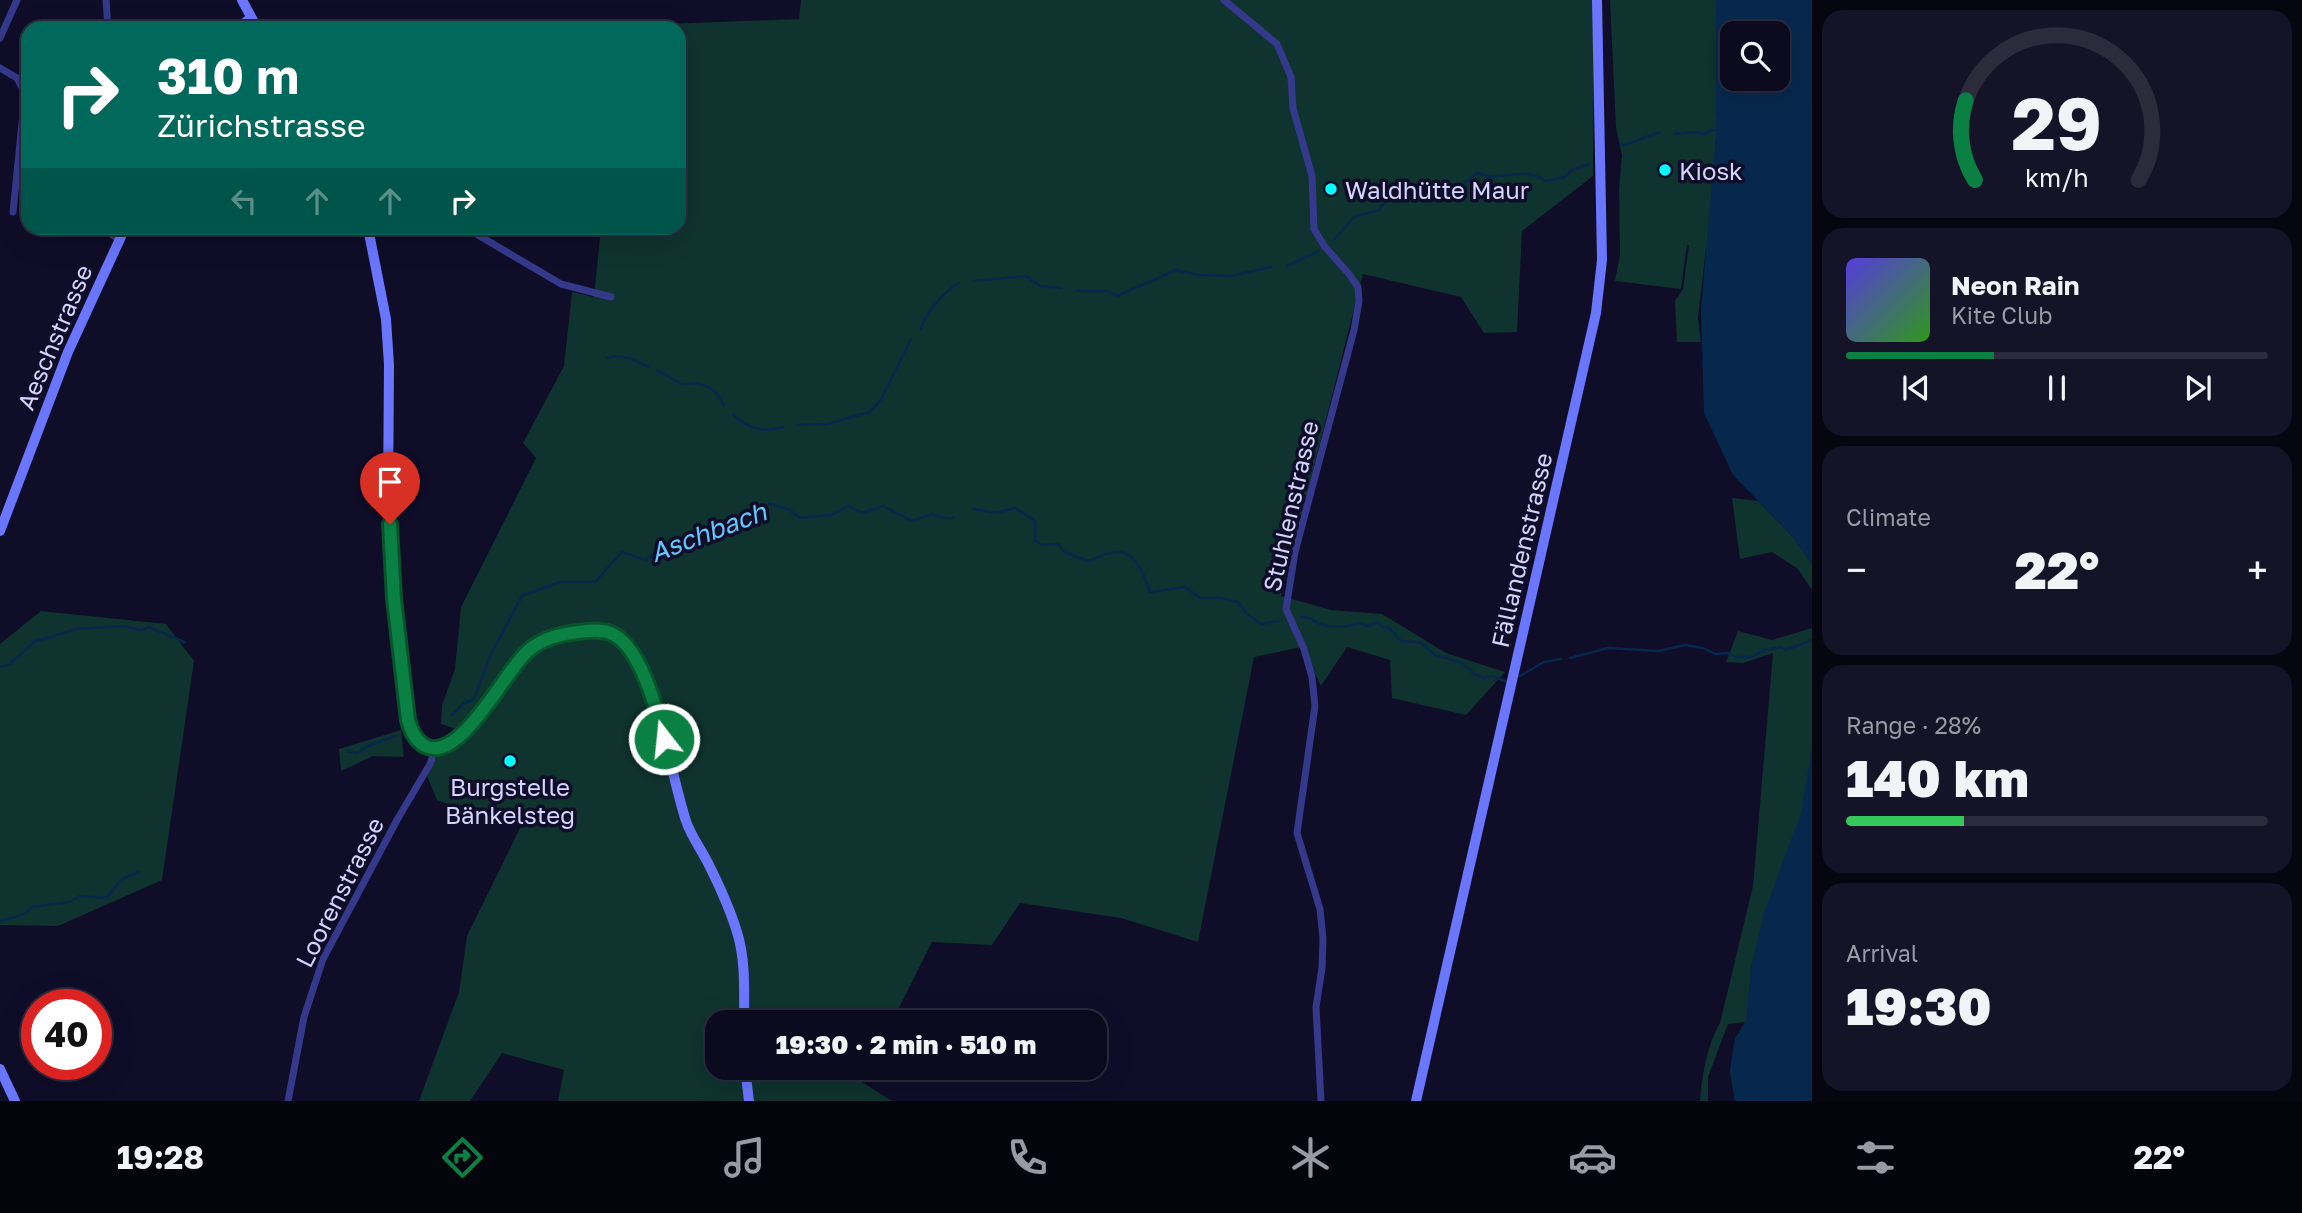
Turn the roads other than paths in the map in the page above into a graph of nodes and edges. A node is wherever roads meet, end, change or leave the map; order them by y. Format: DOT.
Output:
graph roads {
  1 [pos="17,0"];
  2 [pos="106,0"];
  3 [pos="242,0"];
  4 [pos="1224,0"];
  5 [pos="1597,0"];
  6 [pos="251,18"];
  7 [pos="108,21"];
  8 [pos="247,21"];
  9 [pos="253,21"];
  10 [pos="1,32"];
  11 [pos="0,68"];
  12 [pos="21,84"];
  13 [pos="21,133"];
  14 [pos="13,212"];
  15 [pos="113,235"];
  16 [pos="121,235"];
  17 [pos="369,235"];
  18 [pos="478,235"];
  19 [pos="119,239"];
  20 [pos="611,297"];
  21 [pos="0,531"];
  22 [pos="435,748"];
  23 [pos="744,1010"];
  24 [pos="0,1069"];
  25 [pos="747,1080"];
  26 [pos="15,1101"];
  27 [pos="288,1101"];
  28 [pos="748,1101"];
  29 [pos="1321,1101"];
  30 [pos="1416,1101"];
  1 -- 10 [label="street"];
  2 -- 7 [label="street"];
  3 -- 6 [label="street"];
  4 -- 29 [label="street, Stuhlenstrasse"];
  5 -- 30 [label="street, Fällandenstrasse"];
  6 -- 8 [label="street"];
  6 -- 9 [label="street"];
  11 -- 12 [label="street"];
  13 -- 14 [label="street"];
  15 -- 19 [label="street"];
  16 -- 19 [label="street, Aeschstrasse"];
  17 -- 22 [label="street"];
  18 -- 20 [label="street"];
  19 -- 21 [label="street, Aeschstrasse"];
  22 -- 23 [label="street"];
  22 -- 27 [label="street, Loorenstrasse"];
  24 -- 26 [label="street"];
  25 -- 28 [label="street"];
}
